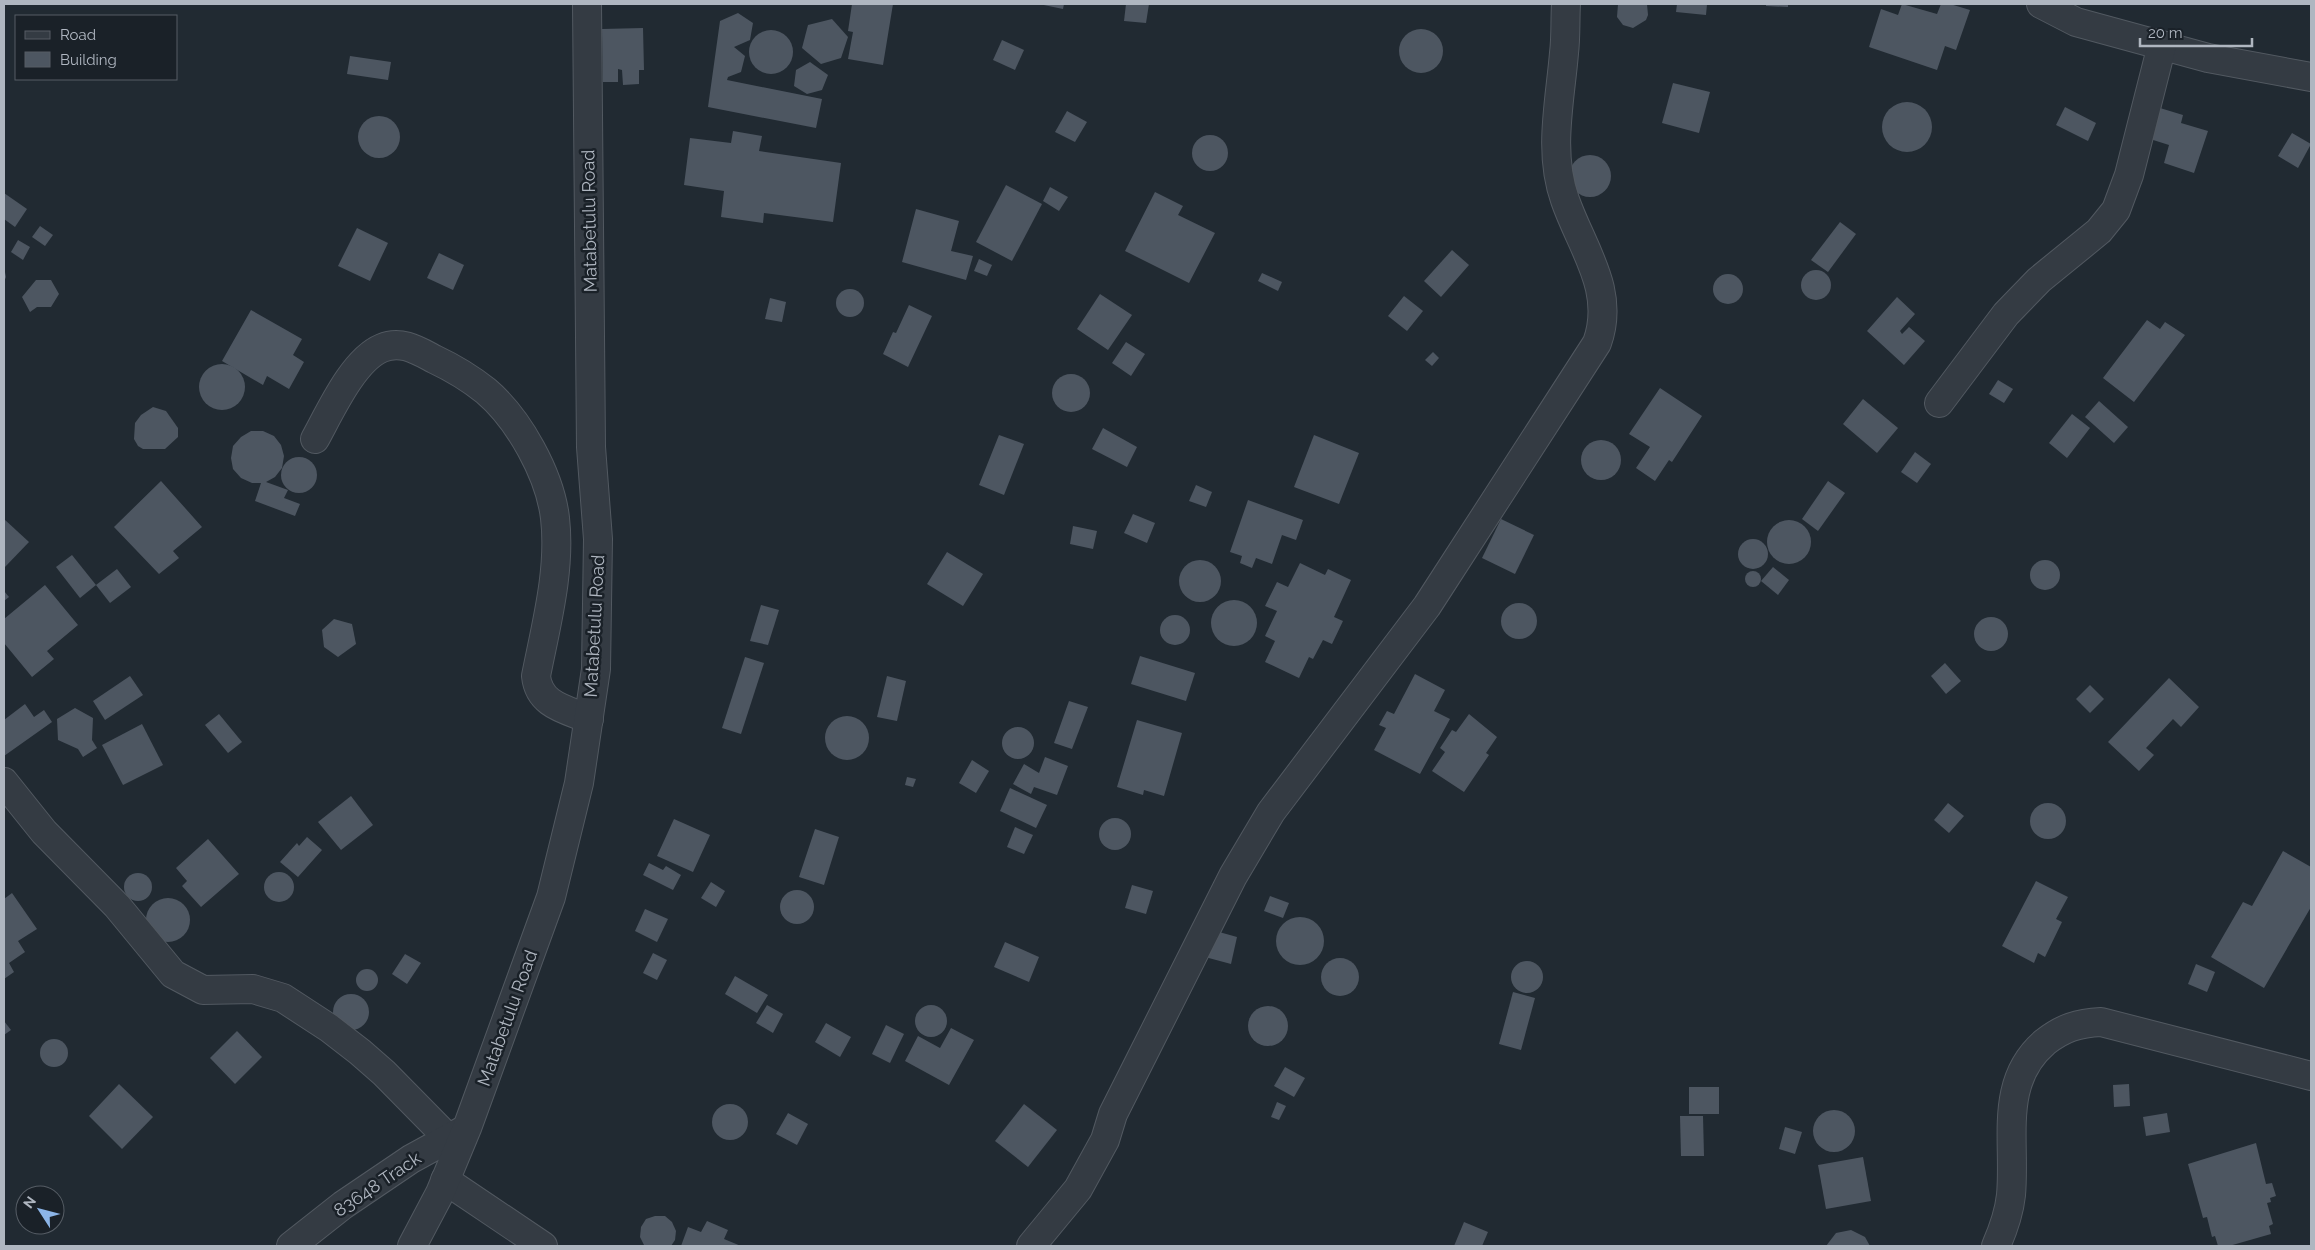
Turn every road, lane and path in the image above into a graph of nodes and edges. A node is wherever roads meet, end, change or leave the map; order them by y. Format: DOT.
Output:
graph roads {
  1 [pos="587,4"];
  2 [pos="1566,4"];
  3 [pos="2040,4"];
  4 [pos="2162,45"];
  5 [pos="2311,78"];
  6 [pos="1939,403"];
  7 [pos="315,438"];
  8 [pos="589,719"];
  9 [pos="4,782"];
  10 [pos="2311,1076"];
  11 [pos="458,1133"];
  12 [pos="445,1180"];
  13 [pos="291,1246"];
  14 [pos="412,1246"];
  15 [pos="543,1246"];
  16 [pos="1031,1246"];
  17 [pos="1996,1246"];
  1 -- 8 [label="street, Matabetulu Road"];
  2 -- 16 [label="street"];
  3 -- 4 [label="street"];
  4 -- 5 [label="street"];
  4 -- 6 [label="street"];
  7 -- 8 [label="street"];
  8 -- 11 [label="street, Matabetulu Road"];
  9 -- 11 [label="street"];
  10 -- 17 [label="street"];
  11 -- 12 [label="street, Matabetulu Road"];
  11 -- 13 [label="street, 83648 Track"];
  12 -- 14 [label="street, Matabetulu Road"];
  12 -- 15 [label="street"];
}
